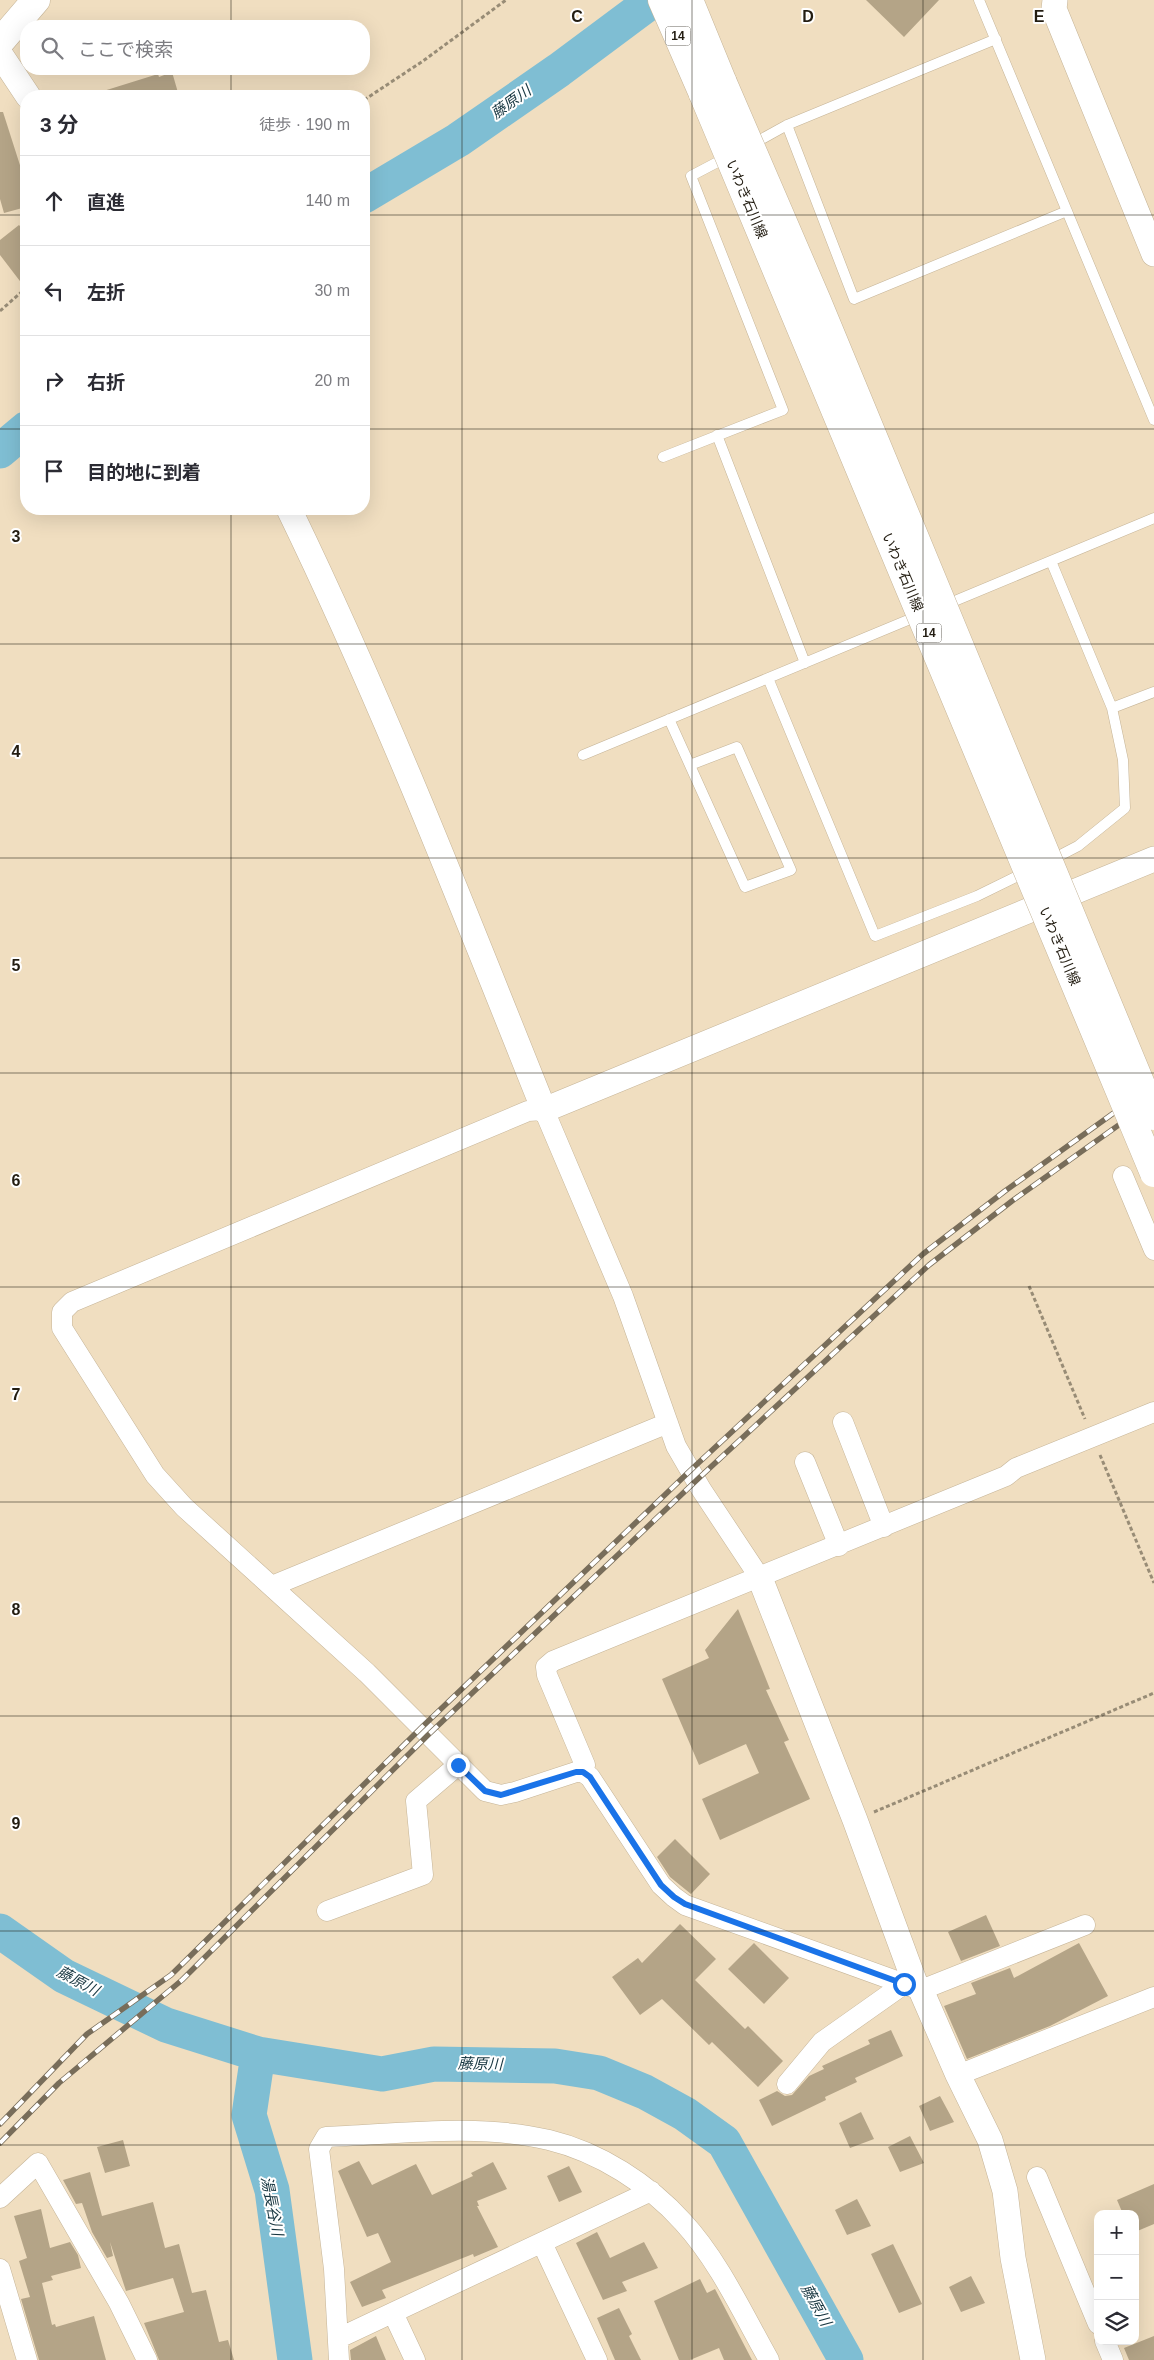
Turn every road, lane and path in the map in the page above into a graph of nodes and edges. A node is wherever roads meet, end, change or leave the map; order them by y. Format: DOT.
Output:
graph roads {
  1 [pos="36,0"];
  2 [pos="506,0"];
  3 [pos="662,0"];
  4 [pos="689,0"];
  5 [pos="979,0"];
  6 [pos="1055,0"];
  7 [pos="996,39"];
  8 [pos="0,42"];
  9 [pos="0,54"];
  10 [pos="709,77"];
  11 [pos="24,90"];
  12 [pos="370,96"];
  13 [pos="788,125"];
  14 [pos="1067,211"];
  15 [pos="1154,254"];
  16 [pos="20,293"];
  17 [pos="0,311"];
  18 [pos="1154,420"];
  19 [pos="717,435"];
  20 [pos="662,457"];
  21 [pos="293,515"];
  22 [pos="1154,518"];
  23 [pos="1051,561"];
  24 [pos="805,663"];
  25 [pos="768,678"];
  26 [pos="1154,692"];
  27 [pos="1112,708"];
  28 [pos="669,719"];
  29 [pos="583,755"];
  30 [pos="690,766"];
  31 [pos="1154,859"];
  32 [pos="544,1110"];
  33 [pos="1154,1116"];
  34 [pos="1154,1173"];
  35 [pos="1124,1176"];
  36 [pos="1154,1250"];
  37 [pos="1154,1412"];
  38 [pos="843,1422"];
  39 [pos="668,1423"];
  40 [pos="805,1462"];
  41 [pos="884,1527"];
  42 [pos="839,1546"];
  43 [pos="760,1578"];
  44 [pos="272,1586"];
  45 [pos="1154,1693"];
  46 [pos="458,1765"];
  47 [pos="583,1772"];
  48 [pos="855,1820"];
  49 [pos="327,1911"];
  50 [pos="1085,1925"];
  51 [pos="912,1987"];
  52 [pos="1154,1997"];
  53 [pos="958,2075"];
  54 [pos="787,2084"];
  55 [pos="1037,2177"];
  56 [pos="651,2191"];
  57 [pos="0,2198"];
  58 [pos="542,2242"];
  59 [pos="0,2269"];
  60 [pos="393,2313"];
  61 [pos="1094,2314"];
  62 [pos="339,2338"];
  63 [pos="1107,2345"];
  64 [pos="27,2360"];
  65 [pos="147,2360"];
  66 [pos="339,2360"];
  67 [pos="415,2360"];
  68 [pos="597,2360"];
  69 [pos="769,2360"];
  70 [pos="1033,2360"];
  71 [pos="1113,2360"];
  1 -- 8 [label="main road"];
  2 -- 12 [label="path"];
  3 -- 10 [label="main road, いわき石川線 / 14"];
  4 -- 10 [label="main road, いわき石川線 / 14"];
  5 -- 7 [label="lane"];
  6 -- 15 [label="street"];
  7 -- 13 [label="lane"];
  7 -- 14 [label="lane"];
  9 -- 11 [label="street"];
  10 -- 33 [label="main road, いわき石川線 / 14, bridge"];
  10 -- 34 [label="main road, いわき石川線 / 14, bridge"];
  13 -- 14 [label="lane"];
  13 -- 19 [label="lane"];
  14 -- 18 [label="lane"];
  16 -- 17 [label="path"];
  19 -- 20 [label="lane"];
  19 -- 24 [label="lane"];
  21 -- 32 [label="street"];
  22 -- 23 [label="lane"];
  23 -- 24 [label="lane"];
  23 -- 27 [label="lane"];
  24 -- 25 [label="lane"];
  25 -- 27 [label="lane"];
  25 -- 28 [label="lane"];
  26 -- 27 [label="lane"];
  28 -- 29 [label="lane"];
  28 -- 30 [label="lane"];
  30 -- 30 [label="lane"];
  31 -- 32 [label="street"];
  32 -- 39 [label="street"];
  32 -- 44 [label="street"];
  35 -- 36 [label="street"];
  37 -- 41 [label="street"];
  38 -- 41 [label="street"];
  39 -- 43 [label="street"];
  39 -- 44 [label="street"];
  40 -- 42 [label="street"];
  41 -- 42 [label="street"];
  42 -- 43 [label="street"];
  43 -- 47 [label="street"];
  43 -- 48 [label="street"];
  44 -- 46 [label="street"];
  45 -- 48 [label="path"];
  46 -- 47 [label="street"];
  46 -- 49 [label="street"];
  47 -- 51 [label="street"];
  48 -- 51 [label="street"];
  50 -- 51 [label="street"];
  51 -- 53 [label="street"];
  51 -- 54 [label="street"];
  52 -- 53 [label="street"];
  53 -- 70 [label="street"];
  55 -- 61 [label="street"];
  56 -- 58 [label="street"];
  56 -- 62 [label="street"];
  56 -- 69 [label="street"];
  57 -- 65 [label="street"];
  58 -- 60 [label="street"];
  58 -- 68 [label="street"];
  59 -- 64 [label="street"];
  60 -- 62 [label="street"];
  60 -- 67 [label="street"];
  62 -- 66 [label="street"];
  63 -- 71 [label="street"];
}
